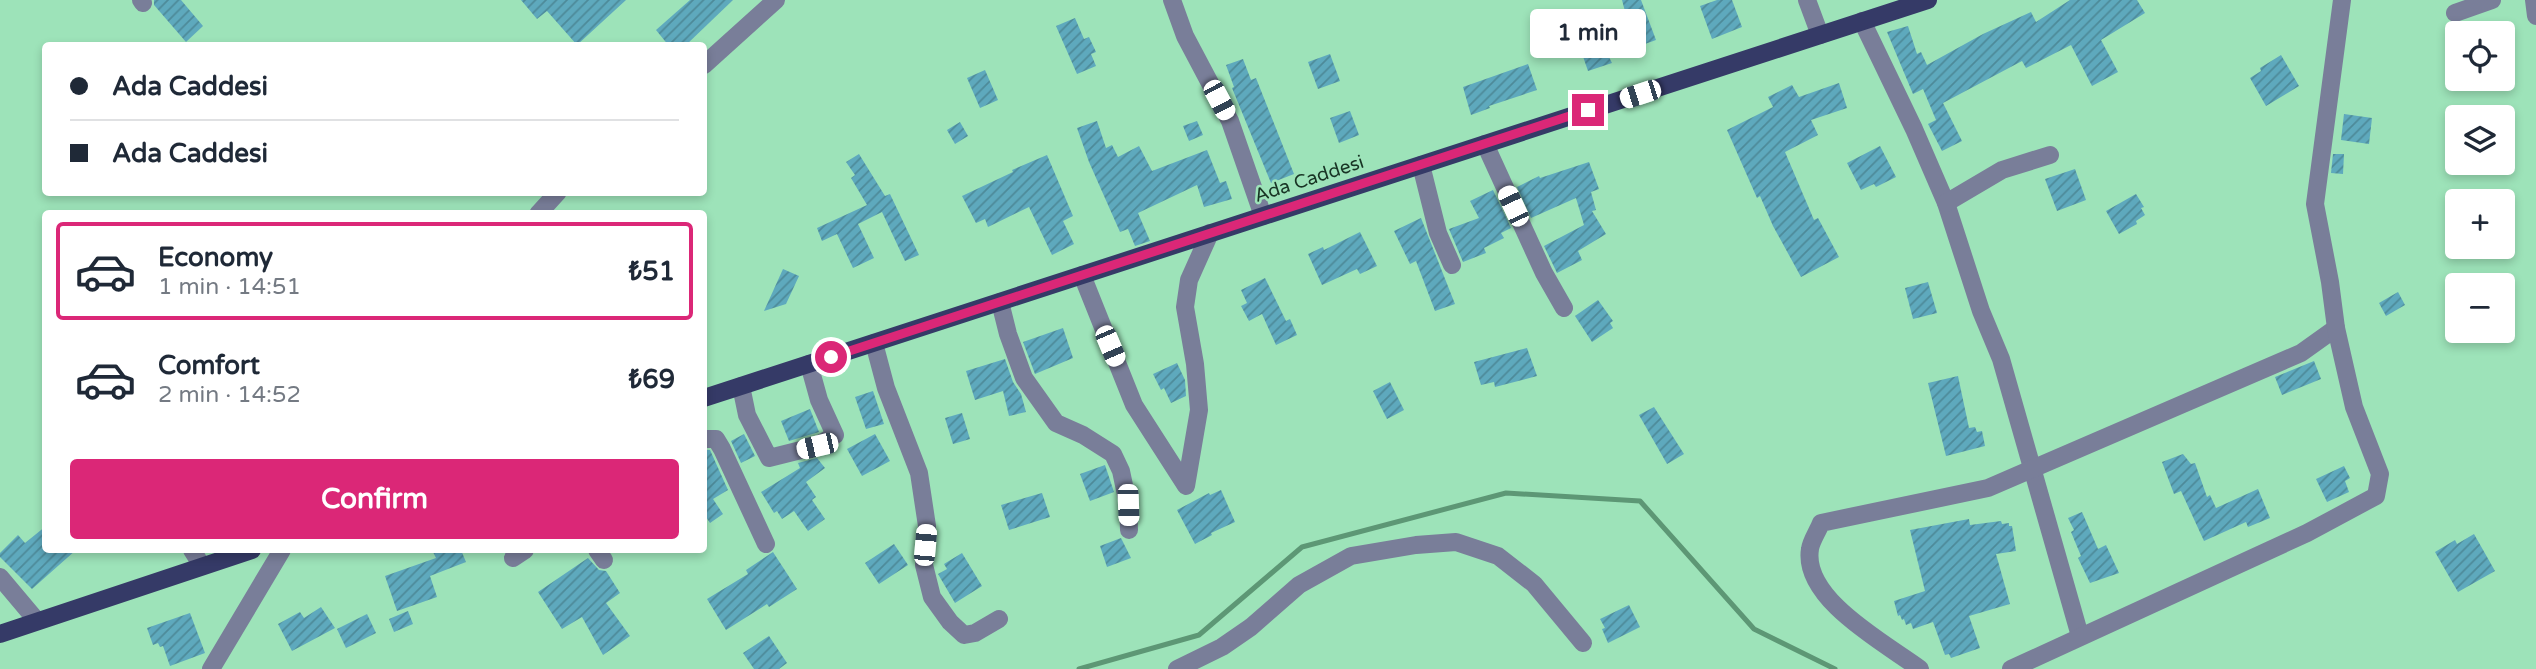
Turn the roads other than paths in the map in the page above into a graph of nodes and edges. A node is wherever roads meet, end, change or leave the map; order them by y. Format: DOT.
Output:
graph roads {
  1 [pos="776,0"];
  2 [pos="1171,0"];
  3 [pos="1807,0"];
  4 [pos="1928,0"];
  5 [pos="2342,0"];
  6 [pos="2492,0"];
  7 [pos="2534,0"];
  8 [pos="2455,13"];
  9 [pos="2536,16"];
  10 [pos="1862,22"];
  11 [pos="1820,35"];
  12 [pos="707,62"];
  13 [pos="1485,144"];
  14 [pos="2050,155"];
  15 [pos="1420,165"];
  16 [pos="554,196"];
  17 [pos="1946,203"];
  18 [pos="542,210"];
  19 [pos="1263,216"];
  20 [pos="1210,233"];
  21 [pos="1452,265"];
  22 [pos="1082,275"];
  23 [pos="1000,302"];
  24 [pos="1564,308"];
  25 [pos="2336,328"];
  26 [pos="874,343"];
  27 [pos="809,364"];
  28 [pos="741,386"];
  29 [pos="707,397"];
  30 [pos="707,439"];
  31 [pos="2033,468"];
  32 [pos="1129,530"];
  33 [pos="766,544"];
  34 [pos="194,553"];
  35 [pos="243,553"];
  36 [pos="280,553"];
  37 [pos="202,566"];
  38 [pos="0,577"];
  39 [pos="999,619"];
  40 [pos="37,621"];
  41 [pos="0,634"];
  42 [pos="2080,636"];
  43 [pos="1583,643"];
  44 [pos="211,669"];
  45 [pos="1177,669"];
  46 [pos="1920,669"];
  47 [pos="2011,669"];
  1 -- 12 [label="street"];
  2 -- 19 [label="street"];
  3 -- 11 [label="street"];
  4 -- 10 [label="main road, Ada Caddesi"];
  5 -- 25 [label="street"];
  6 -- 8 [label="street"];
  7 -- 9 [label="street"];
  10 -- 11 [label="main road, Ada Caddesi"];
  10 -- 17 [label="street"];
  11 -- 13 [label="main road, Ada Caddesi"];
  13 -- 15 [label="main road, Ada Caddesi"];
  13 -- 24 [label="street"];
  14 -- 17 [label="street"];
  15 -- 19 [label="main road, Ada Caddesi"];
  15 -- 21 [label="street"];
  16 -- 18 [label="street"];
  17 -- 31 [label="street"];
  19 -- 20 [label="main road, Ada Caddesi"];
  20 -- 22 [label="main road, Ada Caddesi"];
  20 -- 22 [label="street"];
  22 -- 23 [label="main road, Ada Caddesi"];
  23 -- 26 [label="main road, Ada Caddesi"];
  23 -- 32 [label="street"];
  25 -- 31 [label="street"];
  25 -- 42 [label="street"];
  26 -- 27 [label="main road, Ada Caddesi"];
  26 -- 39 [label="street"];
  27 -- 28 [label="main road, Ada Caddesi"];
  27 -- 28 [label="street"];
  28 -- 29 [label="main road, Ada Caddesi"];
  30 -- 33 [label="street"];
  31 -- 42 [label="street"];
  31 -- 46 [label="street"];
  34 -- 37 [label="street"];
  35 -- 37 [label="main road"];
  36 -- 44 [label="street"];
  37 -- 40 [label="main road"];
  38 -- 40 [label="street"];
  40 -- 41 [label="main road"];
  42 -- 47 [label="street"];
  43 -- 45 [label="street"];
}
